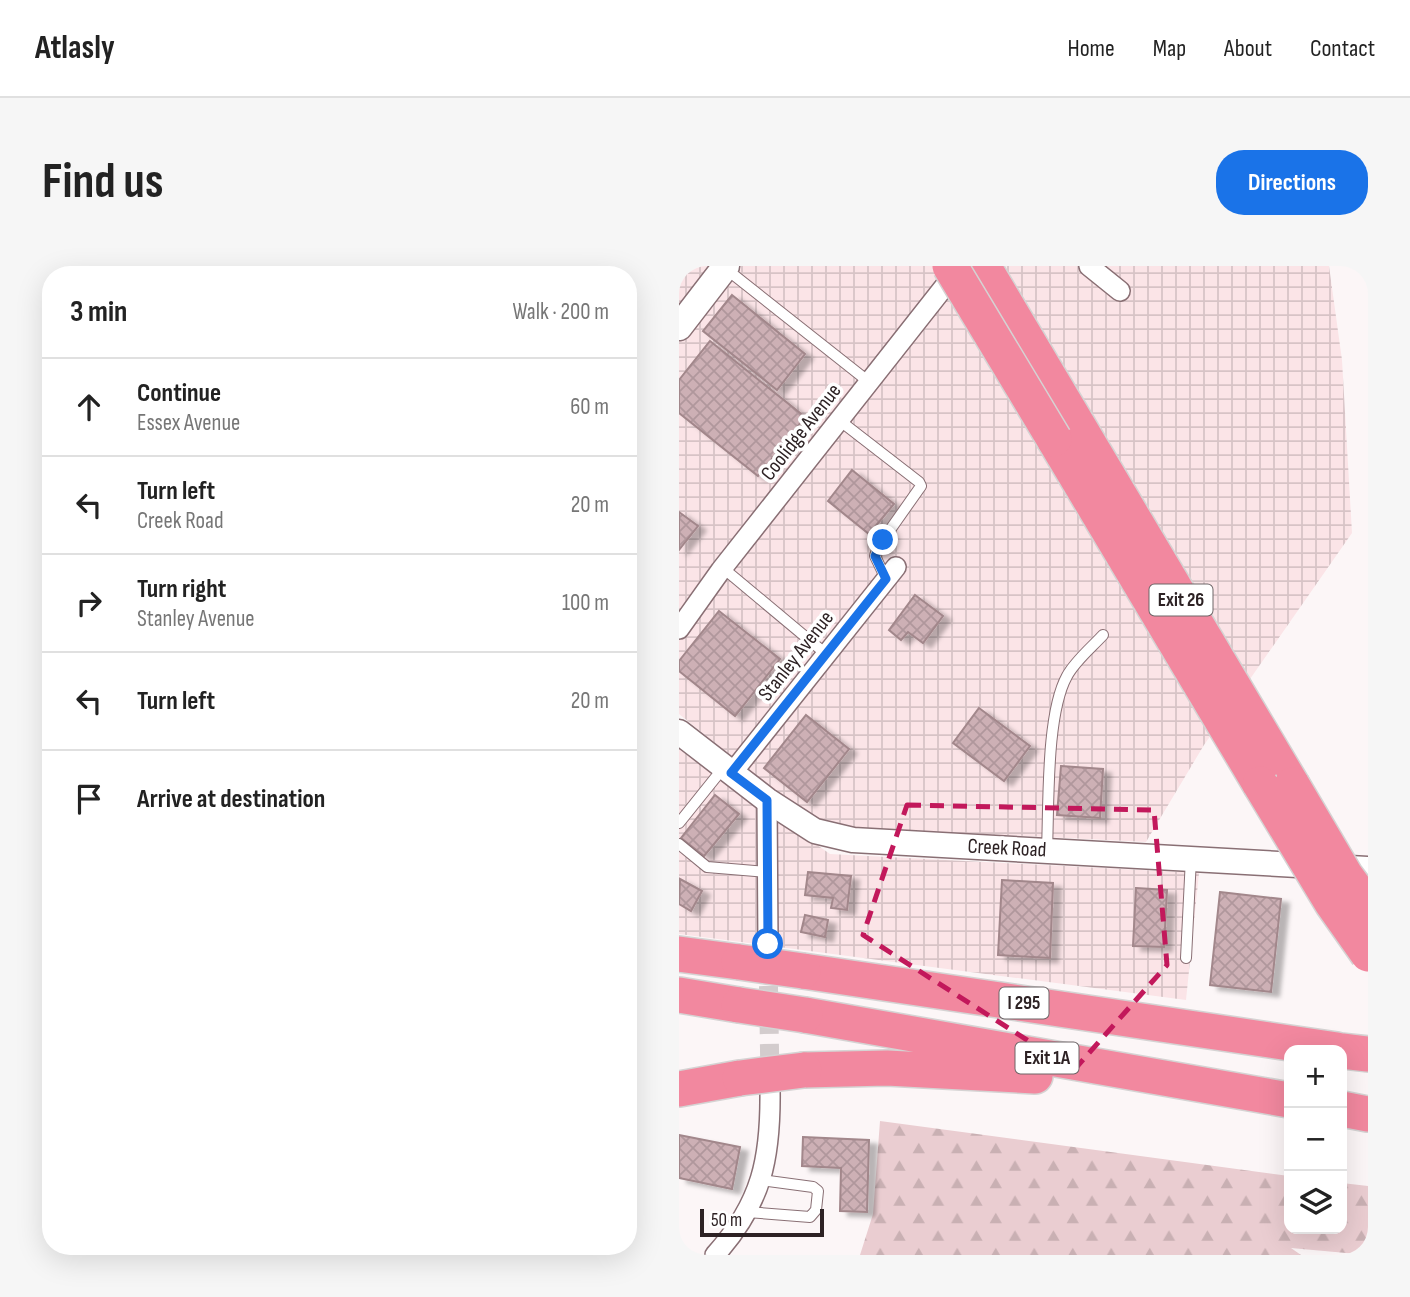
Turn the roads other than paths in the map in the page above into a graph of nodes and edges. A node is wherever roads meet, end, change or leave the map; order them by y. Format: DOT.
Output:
graph roads {
  1 [pos="683,266"];
  2 [pos="950,266"];
  3 [pos="961,266"];
  4 [pos="983,266"];
  5 [pos="1089,266"];
  6 [pos="719,269"];
  7 [pos="679,271"];
  8 [pos="1119,291"];
  9 [pos="679,327"];
  10 [pos="869,382"];
  11 [pos="839,421"];
  12 [pos="1062,426"];
  13 [pos="723,568"];
  14 [pos="891,573"];
  15 [pos="679,629"];
  16 [pos="1103,635"];
  17 [pos="826,653"];
  18 [pos="685,740"];
  19 [pos="728,770"];
  20 [pos="1276,785"];
  21 [pos="767,800"];
  22 [pos="679,823"];
  23 [pos="679,844"];
  24 [pos="1047,850"];
  25 [pos="1191,858"];
  26 [pos="1368,869"];
  27 [pos="767,872"];
  28 [pos="1368,906"];
  29 [pos="679,954"];
  30 [pos="1368,954"];
  31 [pos="1185,958"];
  32 [pos="746,975"];
  33 [pos="679,982"];
  34 [pos="803,994"];
  35 [pos="679,995"];
  36 [pos="1295,1045"];
  37 [pos="1347,1052"];
  38 [pos="1368,1054"];
  39 [pos="755,1084"];
  40 [pos="679,1088"];
  41 [pos="1284,1099"];
  42 [pos="1284,1108"];
  43 [pos="1347,1110"];
  44 [pos="1347,1115"];
  45 [pos="1368,1116"];
  46 [pos="761,1180"];
  47 [pos="747,1212"];
  48 [pos="715,1255"];
  1 -- 7 [label="lane"];
  2 -- 12 [label="highway, bridge"];
  3 -- 10 [label="street, Coolidge Avenue"];
  4 -- 12 [label="highway"];
  5 -- 8 [label="street"];
  6 -- 9 [label="main road"];
  6 -- 10 [label="lane"];
  10 -- 11 [label="street, Coolidge Avenue"];
  11 -- 13 [label="street, Coolidge Avenue"];
  11 -- 14 [label="lane"];
  12 -- 20 [label="highway"];
  13 -- 15 [label="street, Coolidge Avenue"];
  13 -- 17 [label="lane"];
  14 -- 17 [label="street, Stanley Avenue"];
  16 -- 24 [label="lane"];
  17 -- 19 [label="street, Stanley Avenue"];
  18 -- 19 [label="street, Creek Road"];
  19 -- 21 [label="street, Creek Road"];
  19 -- 22 [label="lane"];
  20 -- 28 [label="highway, bridge"];
  20 -- 30 [label="highway, bridge"];
  21 -- 24 [label="street, Creek Road"];
  21 -- 27 [label="street"];
  23 -- 27 [label="lane"];
  24 -- 25 [label="street, Creek Road"];
  25 -- 26 [label="street, Creek Road"];
  25 -- 31 [label="lane"];
  27 -- 32 [label="street"];
  29 -- 32 [label="highway"];
  32 -- 33 [label="highway"];
  32 -- 34 [label="highway, Exit 1A, bridge"];
  32 -- 35 [label="highway, Exit 1A"];
  34 -- 36 [label="highway"];
  34 -- 41 [label="highway, Exit 1A"];
  37 -- 38 [label="highway"];
  39 -- 40 [label="highway"];
  39 -- 42 [label="highway, bridge"];
  39 -- 46 [label="street"];
  43 -- 45 [label="highway"];
  44 -- 45 [label="highway"];
  46 -- 47 [label="street"];
  46 -- 47 [label="lane"];
  47 -- 48 [label="street"];
}
